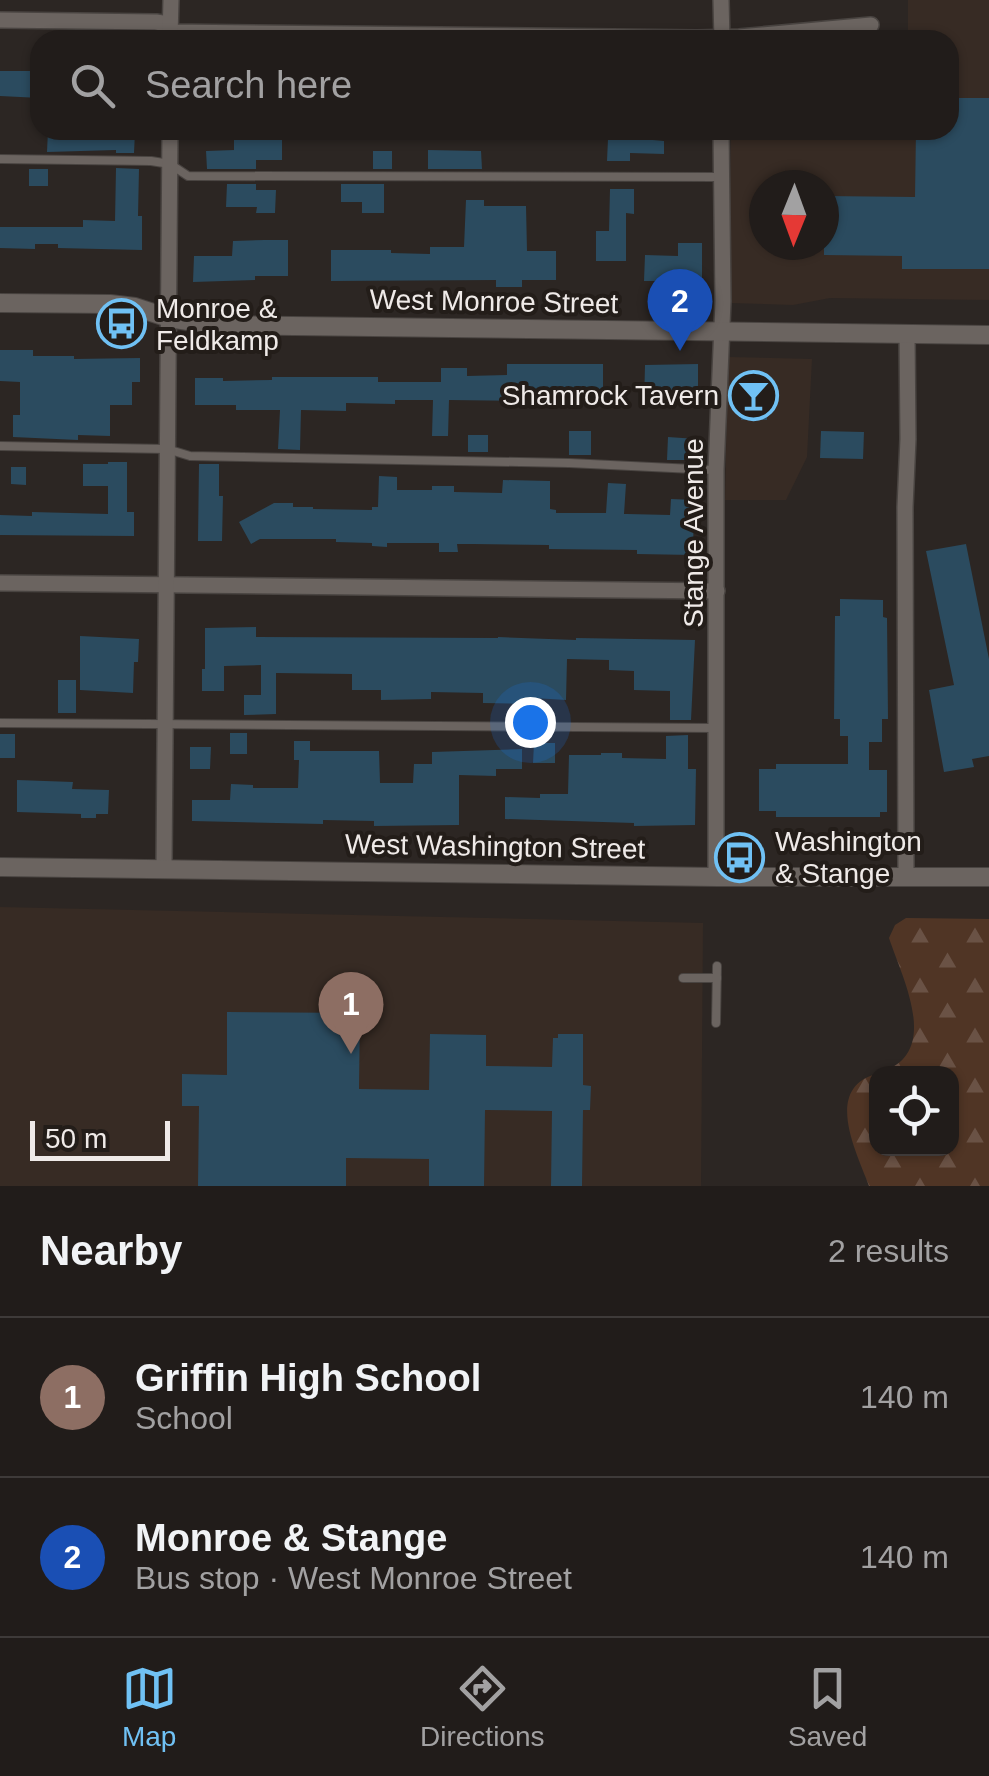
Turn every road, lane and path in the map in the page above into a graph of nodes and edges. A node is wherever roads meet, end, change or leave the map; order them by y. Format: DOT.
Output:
graph roads {
  1 [pos="171,0"];
  2 [pos="721,0"];
  3 [pos="0,20"];
  4 [pos="871,26"];
  5 [pos="166,30"];
  6 [pos="170,30"];
  7 [pos="722,30"];
  8 [pos="825,30"];
  9 [pos="170,140"];
  10 [pos="720,140"];
  11 [pos="0,159"];
  12 [pos="170,164"];
  13 [pos="720,177"];
  14 [pos="0,303"];
  15 [pos="168,318"];
  16 [pos="720,330"];
  17 [pos="907,334"];
  18 [pos="989,334"];
  19 [pos="0,446"];
  20 [pos="167,449"];
  21 [pos="716,470"];
  22 [pos="0,583"];
  23 [pos="166,585"];
  24 [pos="717,591"];
  25 [pos="0,722"];
  26 [pos="166,724"];
  27 [pos="717,728"];
  28 [pos="0,867"];
  29 [pos="164,868"];
  30 [pos="716,877"];
  31 [pos="906,877"];
  32 [pos="989,877"];
  33 [pos="717,966"];
  34 [pos="683,978"];
  35 [pos="716,978"];
  36 [pos="716,1022"];
  1 -- 6 [label="street"];
  2 -- 7 [label="street"];
  3 -- 5 [label="street"];
  4 -- 8 [label="street"];
  9 -- 12 [label="street"];
  10 -- 13 [label="street, Stange Avenue"];
  11 -- 12 [label="lane"];
  12 -- 13 [label="lane"];
  12 -- 15 [label="street"];
  13 -- 16 [label="street, Stange Avenue"];
  14 -- 15 [label="street, West Monroe Street"];
  15 -- 16 [label="street, West Monroe Street"];
  15 -- 20 [label="street"];
  16 -- 17 [label="street, West Monroe Street"];
  16 -- 21 [label="street, Stange Avenue"];
  17 -- 18 [label="street, West Monroe Street"];
  17 -- 31 [label="street"];
  19 -- 20 [label="lane"];
  20 -- 21 [label="lane"];
  20 -- 23 [label="street"];
  21 -- 24 [label="street, Stange Avenue"];
  22 -- 23 [label="street"];
  23 -- 24 [label="street"];
  23 -- 26 [label="street"];
  24 -- 27 [label="street, Stange Avenue"];
  25 -- 26 [label="lane"];
  26 -- 27 [label="lane"];
  26 -- 29 [label="street"];
  27 -- 30 [label="street, Stange Avenue"];
  28 -- 29 [label="street, West Washington Street"];
  29 -- 30 [label="street, West Washington Street"];
  30 -- 31 [label="street, West Washington Street"];
  31 -- 32 [label="street, West Washington Street"];
  33 -- 35 [label="lane"];
  34 -- 35 [label="lane"];
  35 -- 36 [label="lane"];
}
